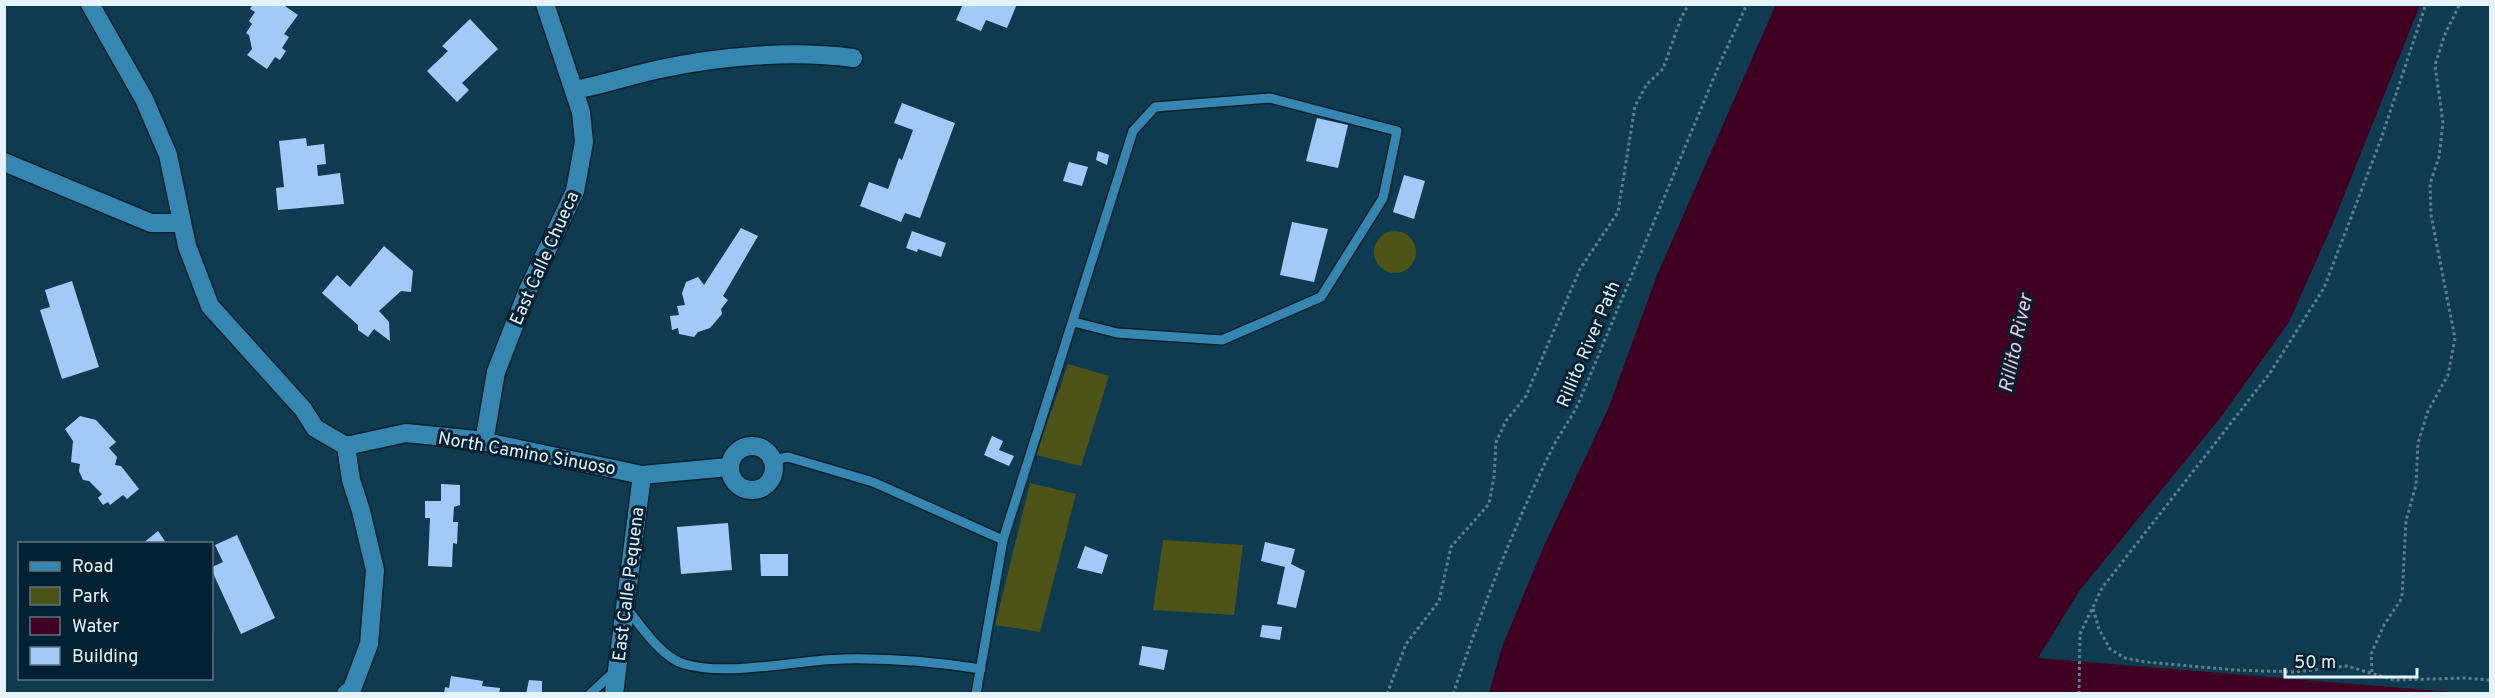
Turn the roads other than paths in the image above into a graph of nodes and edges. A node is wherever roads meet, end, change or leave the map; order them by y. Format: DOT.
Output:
graph roads {
  1 [pos="90,4"];
  2 [pos="545,4"];
  3 [pos="853,58"];
  4 [pos="574,90"];
  5 [pos="4,162"];
  6 [pos="182,223"];
  7 [pos="1074,322"];
  8 [pos="484,442"];
  9 [pos="346,446"];
  10 [pos="773,460"];
  11 [pos="729,467"];
  12 [pos="642,475"];
  13 [pos="1003,540"];
  14 [pos="625,605"];
  15 [pos="617,669"];
  16 [pos="981,669"];
  17 [pos="346,693"];
  18 [pos="590,693"];
  19 [pos="604,693"];
  20 [pos="614,693"];
  21 [pos="976,693"];
  1 -- 6 [label="street"];
  2 -- 4 [label="street, East Calle Chueca"];
  3 -- 4 [label="street"];
  4 -- 8 [label="street, East Calle Chueca"];
  5 -- 6 [label="street"];
  6 -- 9 [label="street"];
  7 -- 7 [label="lane"];
  7 -- 13 [label="lane"];
  8 -- 9 [label="street, North Camino Sinuoso"];
  8 -- 12 [label="street, North Camino Sinuoso"];
  9 -- 17 [label="street"];
  10 -- 11 [label="street"];
  10 -- 11 [label="street"];
  10 -- 13 [label="lane"];
  11 -- 12 [label="street, North Camino Sinuoso"];
  12 -- 14 [label="street, East Calle Pequena"];
  13 -- 16 [label="lane"];
  14 -- 15 [label="street, East Calle Pequena"];
  14 -- 16 [label="lane"];
  15 -- 18 [label="lane"];
  15 -- 19 [label="lane"];
  15 -- 20 [label="street, East Calle Pequena"];
  16 -- 21 [label="lane"];
}
